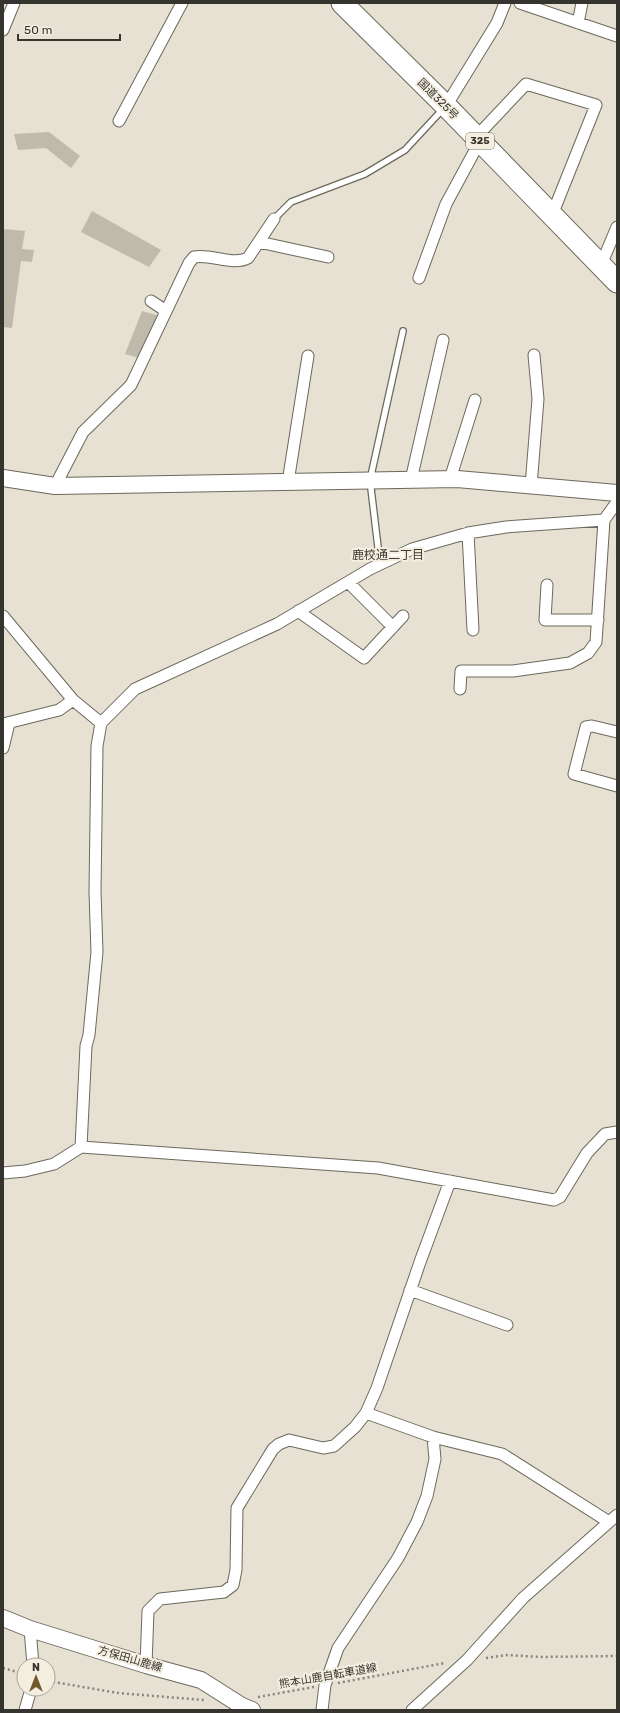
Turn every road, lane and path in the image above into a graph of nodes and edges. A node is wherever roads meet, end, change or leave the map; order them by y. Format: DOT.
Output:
graph roads {
  1 [pos="14,3"];
  2 [pos="182,3"];
  3 [pos="342,3"];
  4 [pos="506,3"];
  5 [pos="520,3"];
  6 [pos="582,3"];
  7 [pos="578,23"];
  8 [pos="3,30"];
  9 [pos="617,36"];
  10 [pos="446,106"];
  11 [pos="119,121"];
  12 [pos="478,139"];
  13 [pos="552,215"];
  14 [pos="274,219"];
  15 [pos="617,227"];
  16 [pos="258,242"];
  17 [pos="328,257"];
  18 [pos="601,265"];
  19 [pos="419,278"];
  20 [pos="617,282"];
  21 [pos="151,301"];
  22 [pos="166,311"];
  23 [pos="403,331"];
  24 [pos="443,340"];
  25 [pos="534,355"];
  26 [pos="308,356"];
  27 [pos="475,400"];
  28 [pos="3,478"];
  29 [pos="450,479"];
  30 [pos="370,480"];
  31 [pos="411,480"];
  32 [pos="288,482"];
  33 [pos="55,486"];
  34 [pos="531,486"];
  35 [pos="617,493"];
  36 [pos="617,502"];
  37 [pos="604,520"];
  38 [pos="468,533"];
  39 [pos="380,564"];
  40 [pos="348,582"];
  41 [pos="546,585"];
  42 [pos="298,611"];
  43 [pos="3,616"];
  44 [pos="403,616"];
  45 [pos="598,620"];
  46 [pos="393,627"];
  47 [pos="473,630"];
  48 [pos="460,689"];
  49 [pos="73,700"];
  50 [pos="6,723"];
  51 [pos="101,723"];
  52 [pos="617,732"];
  53 [pos="3,748"];
  54 [pos="617,786"];
  55 [pos="617,1132"];
  56 [pos="81,1147"];
  57 [pos="3,1173"];
  58 [pos="450,1181"];
  59 [pos="410,1290"];
  60 [pos="507,1325"];
  61 [pos="366,1413"];
  62 [pos="433,1437"];
  63 [pos="613,1518"];
  64 [pos="3,1618"];
  65 [pos="30,1629"];
  66 [pos="617,1656"];
  67 [pos="32,1657"];
  68 [pos="467,1660"];
  69 [pos="146,1665"];
  70 [pos="3,1668"];
  71 [pos="16,1672"];
  72 [pos="56,1682"];
  73 [pos="325,1685"];
  74 [pos="29,1697"];
  75 [pos="208,1700"];
  76 [pos="247,1708"];
  77 [pos="25,1710"];
  78 [pos="322,1710"];
  79 [pos="412,1710"];
  1 -- 8 [label="street"];
  2 -- 11 [label="street"];
  3 -- 10 [label="highway, 国道325号 / 325"];
  4 -- 10 [label="street"];
  5 -- 7 [label="street"];
  6 -- 7 [label="street"];
  7 -- 9 [label="street"];
  10 -- 12 [label="highway, 国道325号 / 325"];
  10 -- 14 [label="lane"];
  12 -- 13 [label="highway, 国道325号 / 325"];
  12 -- 13 [label="street"];
  12 -- 19 [label="street"];
  13 -- 18 [label="highway, 国道325号 / 325"];
  14 -- 16 [label="street"];
  15 -- 18 [label="street"];
  16 -- 17 [label="street"];
  16 -- 22 [label="street"];
  18 -- 20 [label="highway, 国道325号 / 325"];
  21 -- 22 [label="street"];
  22 -- 33 [label="street"];
  23 -- 30 [label="lane"];
  24 -- 31 [label="street"];
  25 -- 34 [label="street"];
  26 -- 32 [label="street"];
  27 -- 29 [label="street"];
  28 -- 33 [label="street"];
  29 -- 31 [label="street"];
  29 -- 34 [label="street"];
  30 -- 31 [label="street"];
  30 -- 32 [label="street"];
  30 -- 39 [label="lane"];
  32 -- 33 [label="street"];
  34 -- 35 [label="street"];
  36 -- 37 [label="street"];
  37 -- 38 [label="street"];
  37 -- 45 [label="street"];
  38 -- 39 [label="street"];
  38 -- 47 [label="street"];
  39 -- 40 [label="street"];
  40 -- 42 [label="street"];
  40 -- 46 [label="street"];
  41 -- 45 [label="street"];
  42 -- 46 [label="street"];
  42 -- 51 [label="street"];
  43 -- 49 [label="street"];
  44 -- 46 [label="street"];
  45 -- 48 [label="street"];
  49 -- 50 [label="street"];
  49 -- 51 [label="street"];
  50 -- 53 [label="street"];
  51 -- 56 [label="street"];
  52 -- 54 [label="street"];
  55 -- 58 [label="street"];
  56 -- 57 [label="street"];
  56 -- 58 [label="street"];
  58 -- 59 [label="street"];
  59 -- 60 [label="street"];
  59 -- 61 [label="street"];
  61 -- 62 [label="street"];
  61 -- 69 [label="street"];
  62 -- 63 [label="street"];
  62 -- 73 [label="street"];
  63 -- 68 [label="street"];
  64 -- 65 [label="street, 方保田山鹿線"];
  65 -- 67 [label="street"];
  65 -- 69 [label="street, 方保田山鹿線"];
  66 -- 68 [label="path, 熊本山鹿自転車道線"];
  68 -- 73 [label="path, 熊本山鹿自転車道線"];
  68 -- 79 [label="street"];
  69 -- 76 [label="street, 方保田山鹿線"];
  70 -- 71 [label="path"];
  72 -- 75 [label="path"];
  73 -- 76 [label="path, 熊本山鹿自転車道線"];
  73 -- 78 [label="street"];
  74 -- 77 [label="street"];
}
